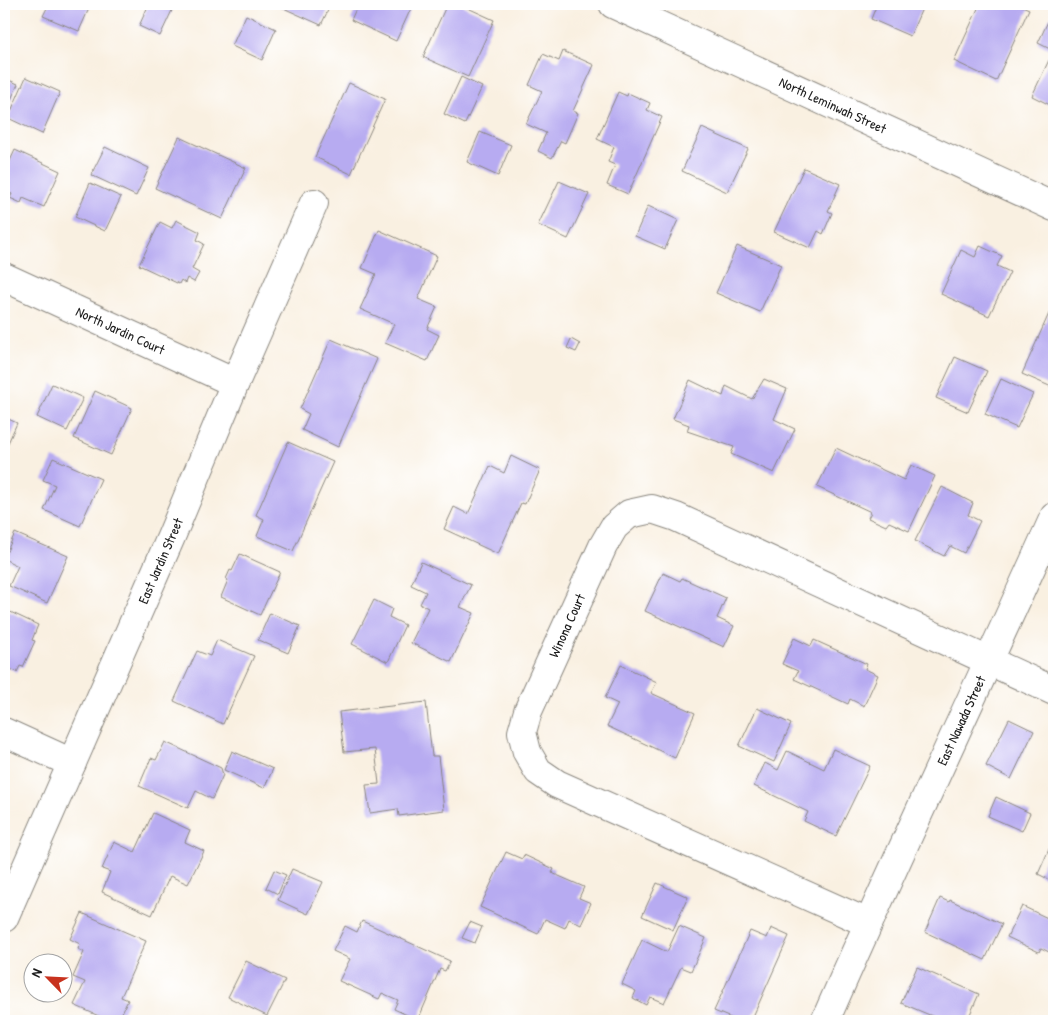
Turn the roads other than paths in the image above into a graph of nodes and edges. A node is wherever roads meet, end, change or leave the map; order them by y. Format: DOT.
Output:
graph roads {
  1 [pos="613,4"];
  2 [pos="314,203"];
  3 [pos="1054,207"];
  4 [pos="4,277"];
  5 [pos="235,383"];
  6 [pos="1054,517"];
  7 [pos="989,662"];
  8 [pos="1054,691"];
  9 [pos="4,732"];
  10 [pos="72,763"];
  11 [pos="4,918"];
  12 [pos="868,923"];
  13 [pos="825,1021"];
  1 -- 3 [label="street, North Leminwah Street"];
  2 -- 5 [label="street, East Jardin Street"];
  4 -- 5 [label="street, North Jardin Court"];
  5 -- 10 [label="street, East Jardin Street"];
  6 -- 7 [label="street, East Nawada Street"];
  7 -- 8 [label="street, Winona Court"];
  7 -- 12 [label="street, East Nawada Street"];
  7 -- 12 [label="street, Winona Court"];
  9 -- 10 [label="street"];
  10 -- 11 [label="street, East Jardin Street"];
  12 -- 13 [label="street, East Nawada Street"];
}
